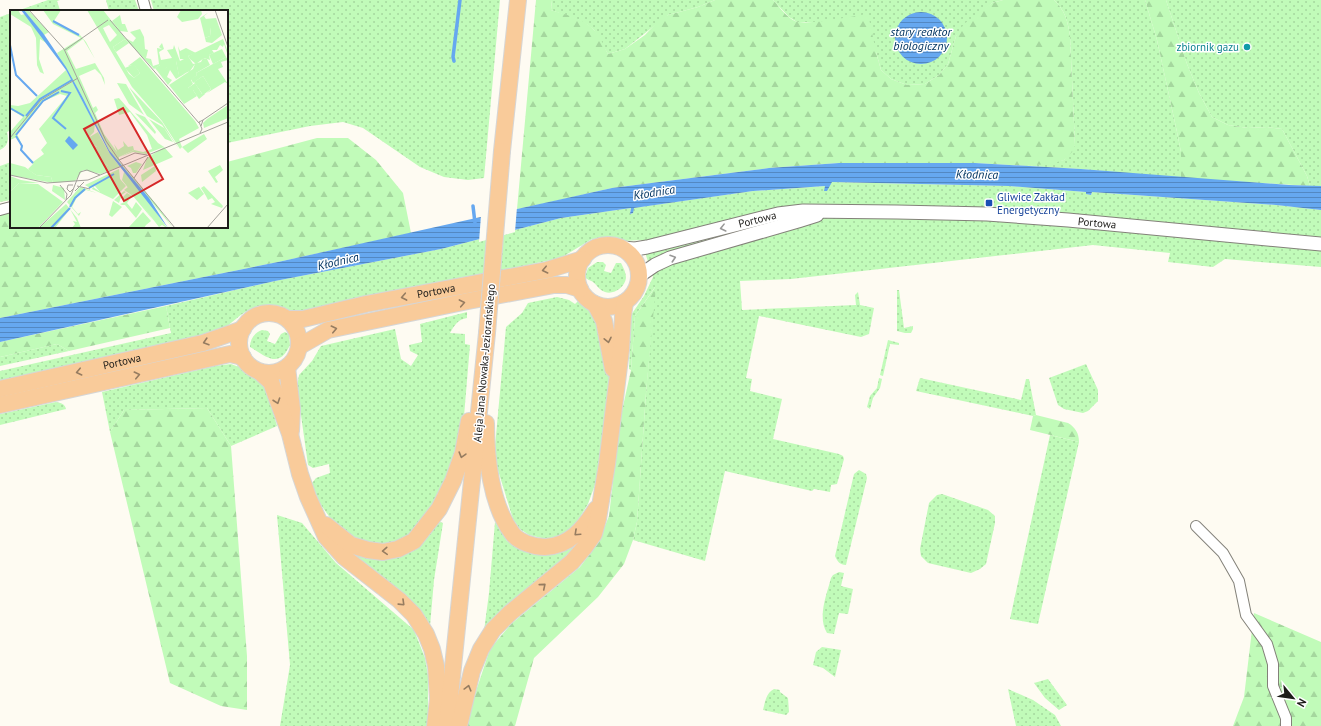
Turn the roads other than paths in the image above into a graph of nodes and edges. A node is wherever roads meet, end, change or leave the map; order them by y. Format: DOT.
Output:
graph roads {
  1 [pos="143,0"];
  2 [pos="518,0"];
  3 [pos="146,10"];
  4 [pos="10,207"];
  5 [pos="0,210"];
  6 [pos="824,212"];
  7 [pos="1321,244"];
  8 [pos="622,248"];
  9 [pos="583,259"];
  10 [pos="639,276"];
  11 [pos="580,288"];
  12 [pos="625,302"];
  13 [pos="595,304"];
  14 [pos="289,319"];
  15 [pos="243,329"];
  16 [pos="486,341"];
  17 [pos="300,346"];
  18 [pos="243,357"];
  19 [pos="287,367"];
  20 [pos="260,372"];
  21 [pos="616,384"];
  22 [pos="0,389"];
  23 [pos="0,405"];
  24 [pos="290,434"];
  25 [pos="600,502"];
  26 [pos="316,517"];
  27 [pos="1196,526"];
  28 [pos="436,726"];
  29 [pos="447,726"];
  30 [pos="459,726"];
  31 [pos="1286,726"];
  1 -- 3 [label="street"];
  2 -- 16 [label="main road, Aleja Jana Nowaka-Jeziorańskiego, bridge"];
  4 -- 5 [label="street"];
  6 -- 7 [label="street, Portowa"];
  6 -- 8 [label="street, Portowa, one-way"];
  10 -- 6 [label="street, Portowa, one-way"];
  8 -- 9 [label="main road"];
  8 -- 10 [label="main road"];
  9 -- 11 [label="main road"];
  9 -- 14 [label="main road, Portowa, one-way"];
  10 -- 12 [label="main road"];
  11 -- 13 [label="main road"];
  17 -- 11 [label="main road, Portowa, one-way"];
  12 -- 13 [label="main road"];
  12 -- 21 [label="main road"];
  13 -- 21 [label="main road, one-way"];
  14 -- 15 [label="main road"];
  14 -- 17 [label="main road"];
  15 -- 18 [label="main road"];
  15 -- 22 [label="main road, Portowa, one-way"];
  25 -- 16 [label="main road, one-way"];
  16 -- 26 [label="main road, one-way"];
  16 -- 29 [label="main road, Aleja Jana Nowaka-Jeziorańskiego"];
  17 -- 19 [label="main road"];
  18 -- 20 [label="main road"];
  23 -- 18 [label="main road, Portowa, one-way"];
  19 -- 20 [label="main road"];
  19 -- 24 [label="main road"];
  20 -- 24 [label="main road, one-way"];
  21 -- 25 [label="main road"];
  24 -- 26 [label="main road"];
  30 -- 25 [label="main road, one-way"];
  26 -- 28 [label="main road, one-way"];
  27 -- 31 [label="street"];
}
